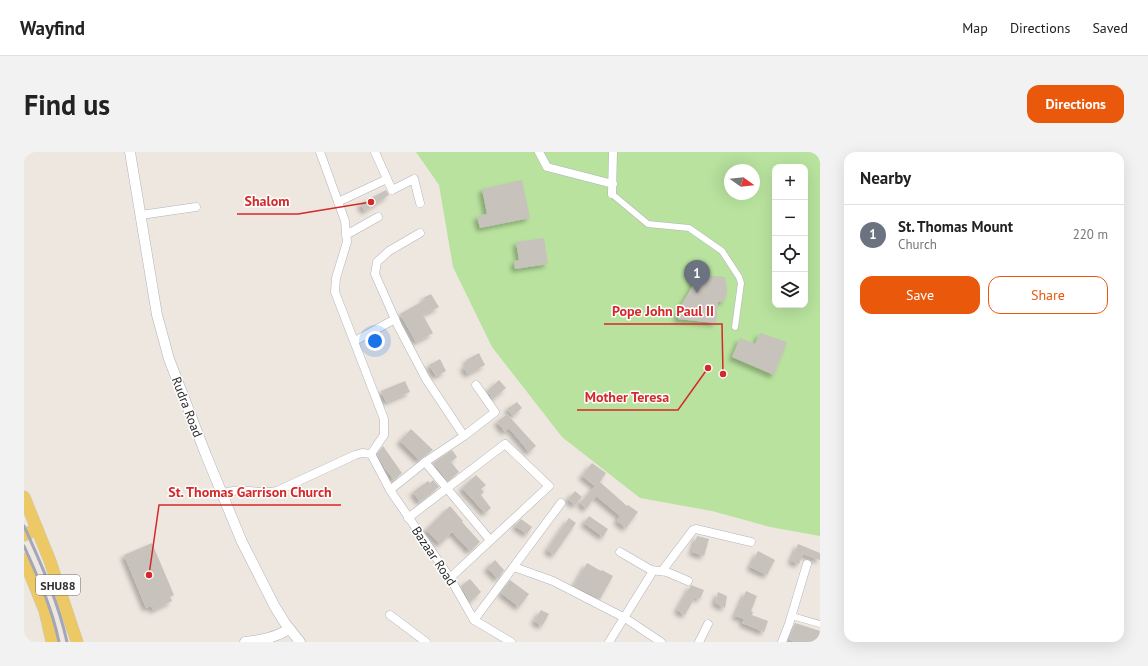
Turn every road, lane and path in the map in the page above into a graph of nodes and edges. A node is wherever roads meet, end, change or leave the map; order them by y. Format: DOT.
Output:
graph roads {
  1 [pos="130,152"];
  2 [pos="320,152"];
  3 [pos="374,152"];
  4 [pos="539,152"];
  5 [pos="613,152"];
  6 [pos="387,179"];
  7 [pos="612,184"];
  8 [pos="612,194"];
  9 [pos="338,202"];
  10 [pos="420,203"];
  11 [pos="196,207"];
  12 [pos="141,215"];
  13 [pos="378,217"];
  14 [pos="420,233"];
  15 [pos="346,235"];
  16 [pos="395,319"];
  17 [pos="735,327"];
  18 [pos="354,341"];
  19 [pos="476,385"];
  20 [pos="464,436"];
  21 [pos="372,454"];
  22 [pos="425,462"];
  23 [pos="446,488"];
  24 [pos="390,490"];
  25 [pos="222,494"];
  26 [pos="24,497"];
  27 [pos="561,503"];
  28 [pos="408,518"];
  29 [pos="37,529"];
  30 [pos="24,535"];
  31 [pos="490,540"];
  32 [pos="751,542"];
  33 [pos="620,552"];
  34 [pos="24,560"];
  35 [pos="807,564"];
  36 [pos="514,567"];
  37 [pos="653,571"];
  38 [pos="662,571"];
  39 [pos="450,578"];
  40 [pos="688,581"];
  41 [pos="390,615"];
  42 [pos="792,616"];
  43 [pos="624,618"];
  44 [pos="474,620"];
  45 [pos="708,624"];
  46 [pos="820,624"];
  47 [pos="289,628"];
  48 [pos="52,642"];
  49 [pos="77,642"];
  50 [pos="245,642"];
  51 [pos="300,642"];
  52 [pos="426,642"];
  53 [pos="511,642"];
  54 [pos="609,642"];
  55 [pos="660,642"];
  56 [pos="699,642"];
  57 [pos="782,642"];
  1 -- 12 [label="street, Rudra Road"];
  2 -- 9 [label="street"];
  3 -- 6 [label="street"];
  4 -- 7 [label="street"];
  5 -- 7 [label="street"];
  6 -- 9 [label="street"];
  6 -- 10 [label="street"];
  7 -- 8 [label="street"];
  8 -- 17 [label="street"];
  9 -- 15 [label="street"];
  11 -- 12 [label="street"];
  12 -- 25 [label="street, Rudra Road"];
  13 -- 15 [label="street"];
  14 -- 16 [label="street"];
  15 -- 18 [label="street"];
  16 -- 18 [label="street"];
  16 -- 20 [label="street"];
  18 -- 21 [label="street"];
  19 -- 20 [label="street"];
  20 -- 22 [label="street"];
  21 -- 24 [label="street, Bazaar Road"];
  21 -- 25 [label="street"];
  22 -- 23 [label="street"];
  22 -- 24 [label="street"];
  23 -- 28 [label="street"];
  23 -- 31 [label="street"];
  23 -- 31 [label="street"];
  24 -- 28 [label="street, Bazaar Road"];
  25 -- 47 [label="street, Rudra Road"];
  26 -- 29 [label="main road, SHU88"];
  27 -- 36 [label="street"];
  28 -- 39 [label="street, Bazaar Road"];
  29 -- 30 [label="main road"];
  29 -- 49 [label="main road, SHU88"];
  31 -- 39 [label="street"];
  32 -- 38 [label="street"];
  33 -- 37 [label="street"];
  34 -- 48 [label="main road, SHU88"];
  35 -- 42 [label="street"];
  36 -- 43 [label="street"];
  36 -- 44 [label="street"];
  37 -- 38 [label="street"];
  37 -- 43 [label="street"];
  38 -- 40 [label="street"];
  39 -- 44 [label="street, Bazaar Road"];
  41 -- 52 [label="street"];
  42 -- 46 [label="street"];
  42 -- 57 [label="street"];
  43 -- 54 [label="street"];
  43 -- 55 [label="street"];
  44 -- 53 [label="street, Bazaar Road"];
  45 -- 56 [label="street"];
  47 -- 50 [label="street"];
  47 -- 51 [label="street, Rudra Road"];
}
